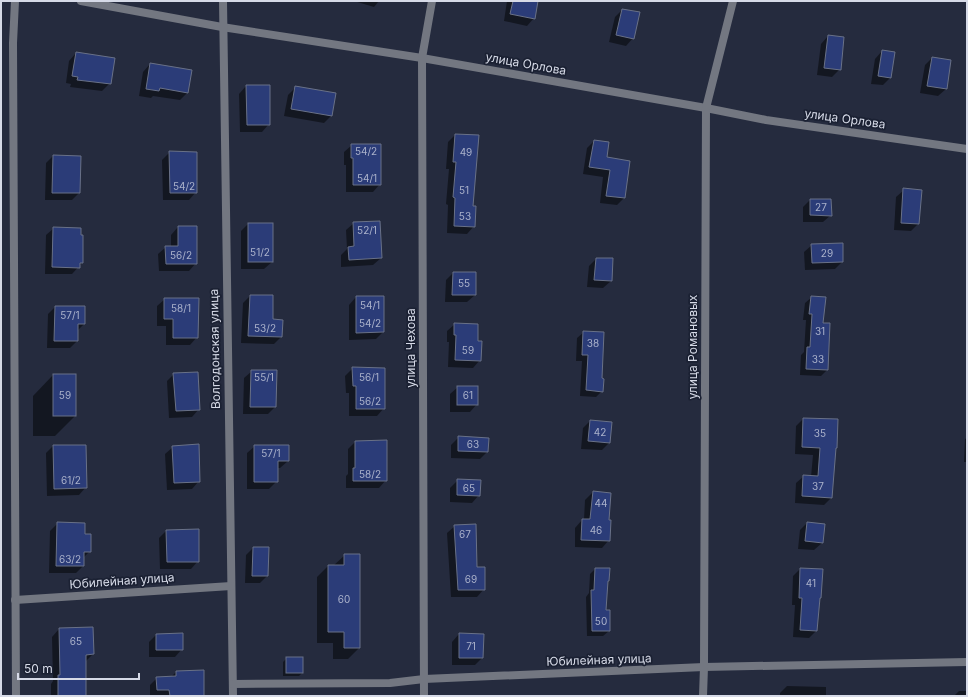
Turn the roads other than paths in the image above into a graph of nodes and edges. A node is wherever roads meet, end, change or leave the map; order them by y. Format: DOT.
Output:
graph roads {
  1 [pos="16,1"];
  2 [pos="81,1"];
  3 [pos="223,1"];
  4 [pos="432,1"];
  5 [pos="733,1"];
  6 [pos="222,27"];
  7 [pos="422,58"];
  8 [pos="706,108"];
  9 [pos="967,149"];
  10 [pos="231,586"];
  11 [pos="15,600"];
  12 [pos="967,662"];
  13 [pos="704,667"];
  14 [pos="424,679"];
  15 [pos="233,684"];
  16 [pos="16,696"];
  17 [pos="233,696"];
  18 [pos="424,696"];
  19 [pos="703,696"];
  1 -- 11 [label="street"];
  2 -- 6 [label="street, улица Орлова"];
  3 -- 6 [label="street, Волгодонская улица"];
  4 -- 7 [label="street, улица Чехова"];
  5 -- 8 [label="street, улица Романовых"];
  6 -- 7 [label="street, улица Орлова"];
  6 -- 10 [label="street, Волгодонская улица"];
  7 -- 8 [label="street, улица Орлова"];
  7 -- 14 [label="street, улица Чехова"];
  8 -- 9 [label="street, улица Орлова"];
  8 -- 13 [label="street, улица Романовых"];
  10 -- 11 [label="street, Юбилейная улица"];
  10 -- 15 [label="street, Волгодонская улица"];
  11 -- 16 [label="street"];
  12 -- 13 [label="street, Юбилейная улица"];
  13 -- 14 [label="street, Юбилейная улица"];
  13 -- 19 [label="street, улица Романовых"];
  14 -- 15 [label="street, Юбилейная улица"];
  14 -- 18 [label="street, улица Чехова"];
  15 -- 17 [label="street, Волгодонская улица"];
}
